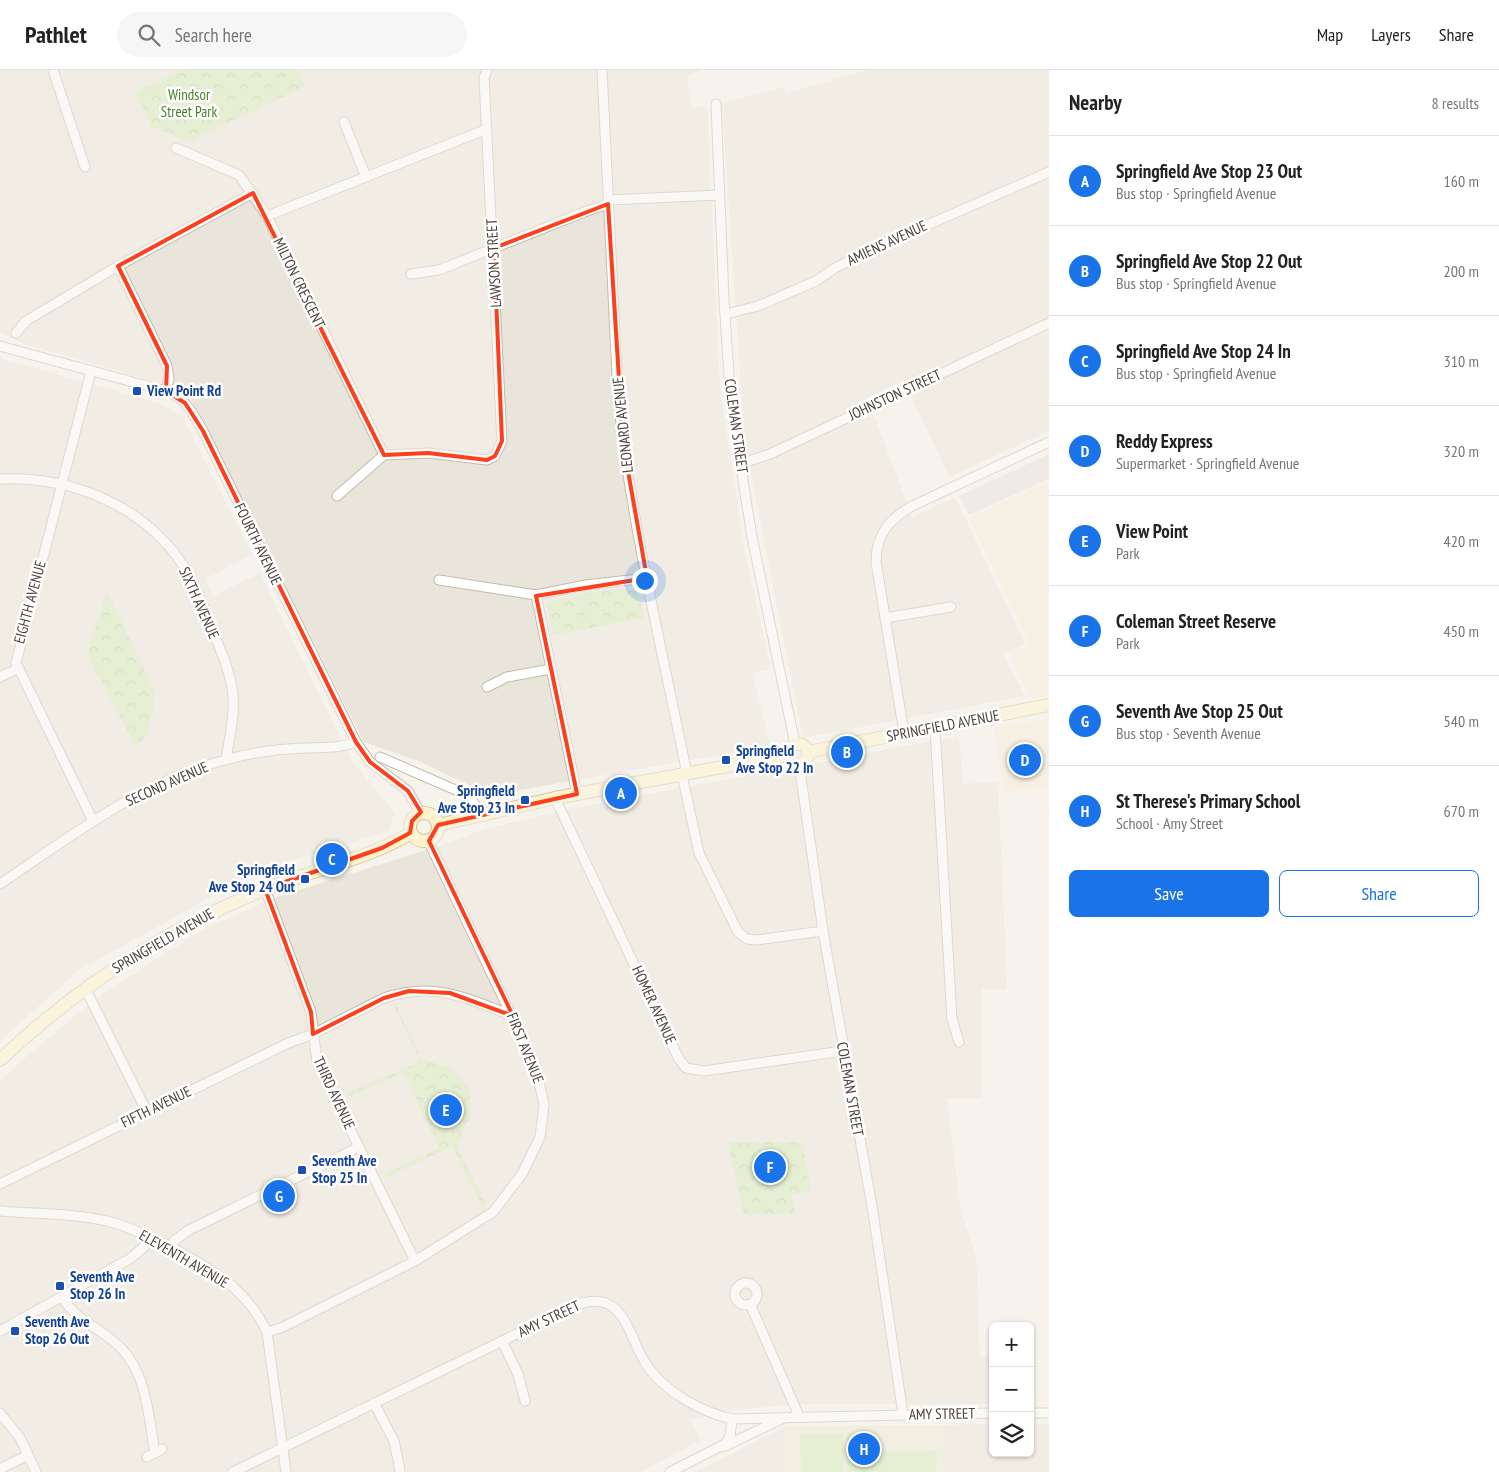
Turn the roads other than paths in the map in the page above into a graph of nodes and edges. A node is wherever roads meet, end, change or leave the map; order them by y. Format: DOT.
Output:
graph roads {
  1 [pos="53,70"];
  2 [pos="487,70"];
  3 [pos="602,70"];
  4 [pos="716,104"];
  5 [pos="344,122"];
  6 [pos="487,129"];
  7 [pos="176,148"];
  8 [pos="85,167"];
  9 [pos="1049,172"];
  10 [pos="366,177"];
  11 [pos="253,193"];
  12 [pos="718,195"];
  13 [pos="608,202"];
  14 [pos="267,216"];
  15 [pos="494,248"];
  16 [pos="118,266"];
  17 [pos="411,274"];
  18 [pos="726,314"];
  19 [pos="1049,323"];
  20 [pos="16,333"];
  21 [pos="0,346"];
  22 [pos="91,371"];
  23 [pos="166,391"];
  24 [pos="1049,442"];
  25 [pos="384,455"];
  26 [pos="740,464"];
  27 [pos="0,479"];
  28 [pos="61,483"];
  29 [pos="337,496"];
  30 [pos="647,578"];
  31 [pos="439,580"];
  32 [pos="536,595"];
  33 [pos="951,607"];
  34 [pos="885,618"];
  35 [pos="17,669"];
  36 [pos="551,669"];
  37 [pos="0,677"];
  38 [pos="487,687"];
  39 [pos="1049,705"];
  40 [pos="934,728"];
  41 [pos="904,733"];
  42 [pos="356,742"];
  43 [pos="795,744"];
  44 [pos="808,752"];
  45 [pos="787,755"];
  46 [pos="380,757"];
  47 [pos="226,760"];
  48 [pos="799,764"];
  49 [pos="685,775"];
  50 [pos="577,794"];
  51 [pos="556,798"];
  52 [pos="421,814"];
  53 [pos="479,814"];
  54 [pos="93,821"];
  55 [pos="438,825"];
  56 [pos="411,833"];
  57 [pos="428,840"];
  58 [pos="0,884"];
  59 [pos="265,889"];
  60 [pos="823,930"];
  61 [pos="85,988"];
  62 [pos="513,1016"];
  63 [pos="313,1034"];
  64 [pos="959,1042"];
  65 [pos="843,1051"];
  66 [pos="0,1060"];
  67 [pos="147,1112"];
  68 [pos="359,1147"];
  69 [pos="0,1184"];
  70 [pos="0,1212"];
  71 [pos="153,1239"];
  72 [pos="170,1248"];
  73 [pos="415,1261"];
  74 [pos="62,1297"];
  75 [pos="750,1304"];
  76 [pos="0,1331"];
  77 [pos="267,1332"];
  78 [pos="502,1341"];
  79 [pos="525,1401"];
  80 [pos="374,1403"];
  81 [pos="0,1413"];
  82 [pos="1034,1413"];
  83 [pos="1049,1413"];
  84 [pos="903,1414"];
  85 [pos="989,1414"];
  86 [pos="788,1416"];
  87 [pos="799,1416"];
  88 [pos="732,1419"];
  89 [pos="283,1447"];
  90 [pos="719,1448"];
  91 [pos="155,1453"];
  92 [pos="28,1455"];
  93 [pos="0,1469"];
  94 [pos="400,1470"];
  95 [pos="36,1472"];
  96 [pos="233,1472"];
  97 [pos="286,1472"];
  98 [pos="670,1472"];
  1 -- 8 [label="street"];
  2 -- 6 [label="street, LAWSON STREET"];
  3 -- 13 [label="street, LEONARD AVENUE"];
  4 -- 12 [label="street, COLEMAN STREET"];
  5 -- 10 [label="street"];
  6 -- 10 [label="street"];
  6 -- 15 [label="street, LAWSON STREET"];
  7 -- 11 [label="street, MILTON CRESCENT"];
  9 -- 18 [label="street, AMIENS AVENUE"];
  10 -- 14 [label="street"];
  11 -- 14 [label="street, MILTON CRESCENT"];
  11 -- 16 [label="street"];
  12 -- 13 [label="street"];
  12 -- 18 [label="street, COLEMAN STREET"];
  13 -- 15 [label="street"];
  13 -- 30 [label="street, LEONARD AVENUE"];
  14 -- 25 [label="street, MILTON CRESCENT"];
  15 -- 17 [label="street"];
  15 -- 25 [label="street, LAWSON STREET"];
  16 -- 20 [label="street"];
  16 -- 23 [label="street"];
  18 -- 26 [label="street, COLEMAN STREET"];
  19 -- 26 [label="street, JOHNSTON STREET"];
  21 -- 22 [label="street, FOURTH AVENUE"];
  22 -- 23 [label="street, FOURTH AVENUE"];
  22 -- 28 [label="street, EIGHTH AVENUE"];
  23 -- 42 [label="street, FOURTH AVENUE"];
  24 -- 34 [label="street"];
  25 -- 29 [label="street"];
  26 -- 43 [label="street, COLEMAN STREET"];
  27 -- 28 [label="street, SIXTH AVENUE"];
  28 -- 35 [label="street, EIGHTH AVENUE"];
  28 -- 47 [label="street, SIXTH AVENUE"];
  30 -- 32 [label="street"];
  30 -- 49 [label="street, LEONARD AVENUE"];
  31 -- 32 [label="street"];
  32 -- 36 [label="street"];
  33 -- 34 [label="street"];
  34 -- 41 [label="street"];
  35 -- 37 [label="street"];
  35 -- 54 [label="street"];
  36 -- 38 [label="street"];
  36 -- 50 [label="street"];
  39 -- 40 [label="street, SPRINGFIELD AVENUE"];
  40 -- 41 [label="street, SPRINGFIELD AVENUE"];
  40 -- 64 [label="street"];
  41 -- 44 [label="street, SPRINGFIELD AVENUE"];
  42 -- 47 [label="street, SECOND AVENUE"];
  42 -- 52 [label="street, FOURTH AVENUE"];
  43 -- 44 [label="street"];
  43 -- 45 [label="street"];
  44 -- 48 [label="street"];
  45 -- 48 [label="street"];
  45 -- 49 [label="street"];
  46 -- 53 [label="street"];
  47 -- 54 [label="street, SECOND AVENUE"];
  48 -- 60 [label="street, COLEMAN STREET"];
  49 -- 50 [label="street"];
  49 -- 60 [label="street, LEONARD AVENUE"];
  50 -- 51 [label="street"];
  51 -- 53 [label="street"];
  51 -- 65 [label="street, HOMER AVENUE"];
  52 -- 55 [label="street"];
  52 -- 56 [label="street"];
  53 -- 55 [label="street"];
  54 -- 58 [label="street, SECOND AVENUE"];
  55 -- 57 [label="street"];
  56 -- 57 [label="street"];
  56 -- 59 [label="street, SPRINGFIELD AVENUE"];
  57 -- 62 [label="street, FIRST AVENUE"];
  59 -- 61 [label="street, SPRINGFIELD AVENUE"];
  59 -- 63 [label="street, THIRD AVENUE"];
  60 -- 65 [label="street, COLEMAN STREET"];
  61 -- 66 [label="street, SPRINGFIELD AVENUE"];
  61 -- 67 [label="street"];
  62 -- 63 [label="street, FIFTH AVENUE"];
  62 -- 73 [label="street, FIRST AVENUE"];
  63 -- 67 [label="street, FIFTH AVENUE"];
  63 -- 68 [label="street, THIRD AVENUE"];
  65 -- 84 [label="street, COLEMAN STREET"];
  67 -- 69 [label="street, FIFTH AVENUE"];
  68 -- 72 [label="street"];
  68 -- 73 [label="street, THIRD AVENUE"];
  70 -- 71 [label="street, ELEVENTH AVENUE"];
  71 -- 72 [label="street, ELEVENTH AVENUE"];
  71 -- 74 [label="street"];
  72 -- 77 [label="street, ELEVENTH AVENUE"];
  73 -- 77 [label="street, FIRST AVENUE"];
  74 -- 76 [label="street"];
  74 -- 91 [label="street"];
  75 -- 87 [label="street"];
  77 -- 89 [label="street, ELEVENTH AVENUE"];
  78 -- 79 [label="street"];
  78 -- 80 [label="street, AMY STREET"];
  78 -- 88 [label="street, AMY STREET"];
  80 -- 89 [label="street, AMY STREET"];
  80 -- 94 [label="street"];
  81 -- 92 [label="street"];
  82 -- 83 [label="street"];
  84 -- 85 [label="street, AMY STREET"];
  84 -- 87 [label="street, AMY STREET"];
  86 -- 87 [label="street, AMY STREET"];
  86 -- 88 [label="street, AMY STREET"];
  86 -- 90 [label="street"];
  88 -- 90 [label="street"];
  89 -- 96 [label="street, AMY STREET"];
  89 -- 97 [label="street, ELEVENTH AVENUE"];
  90 -- 98 [label="street"];
  92 -- 93 [label="street"];
  92 -- 95 [label="street"];
}
